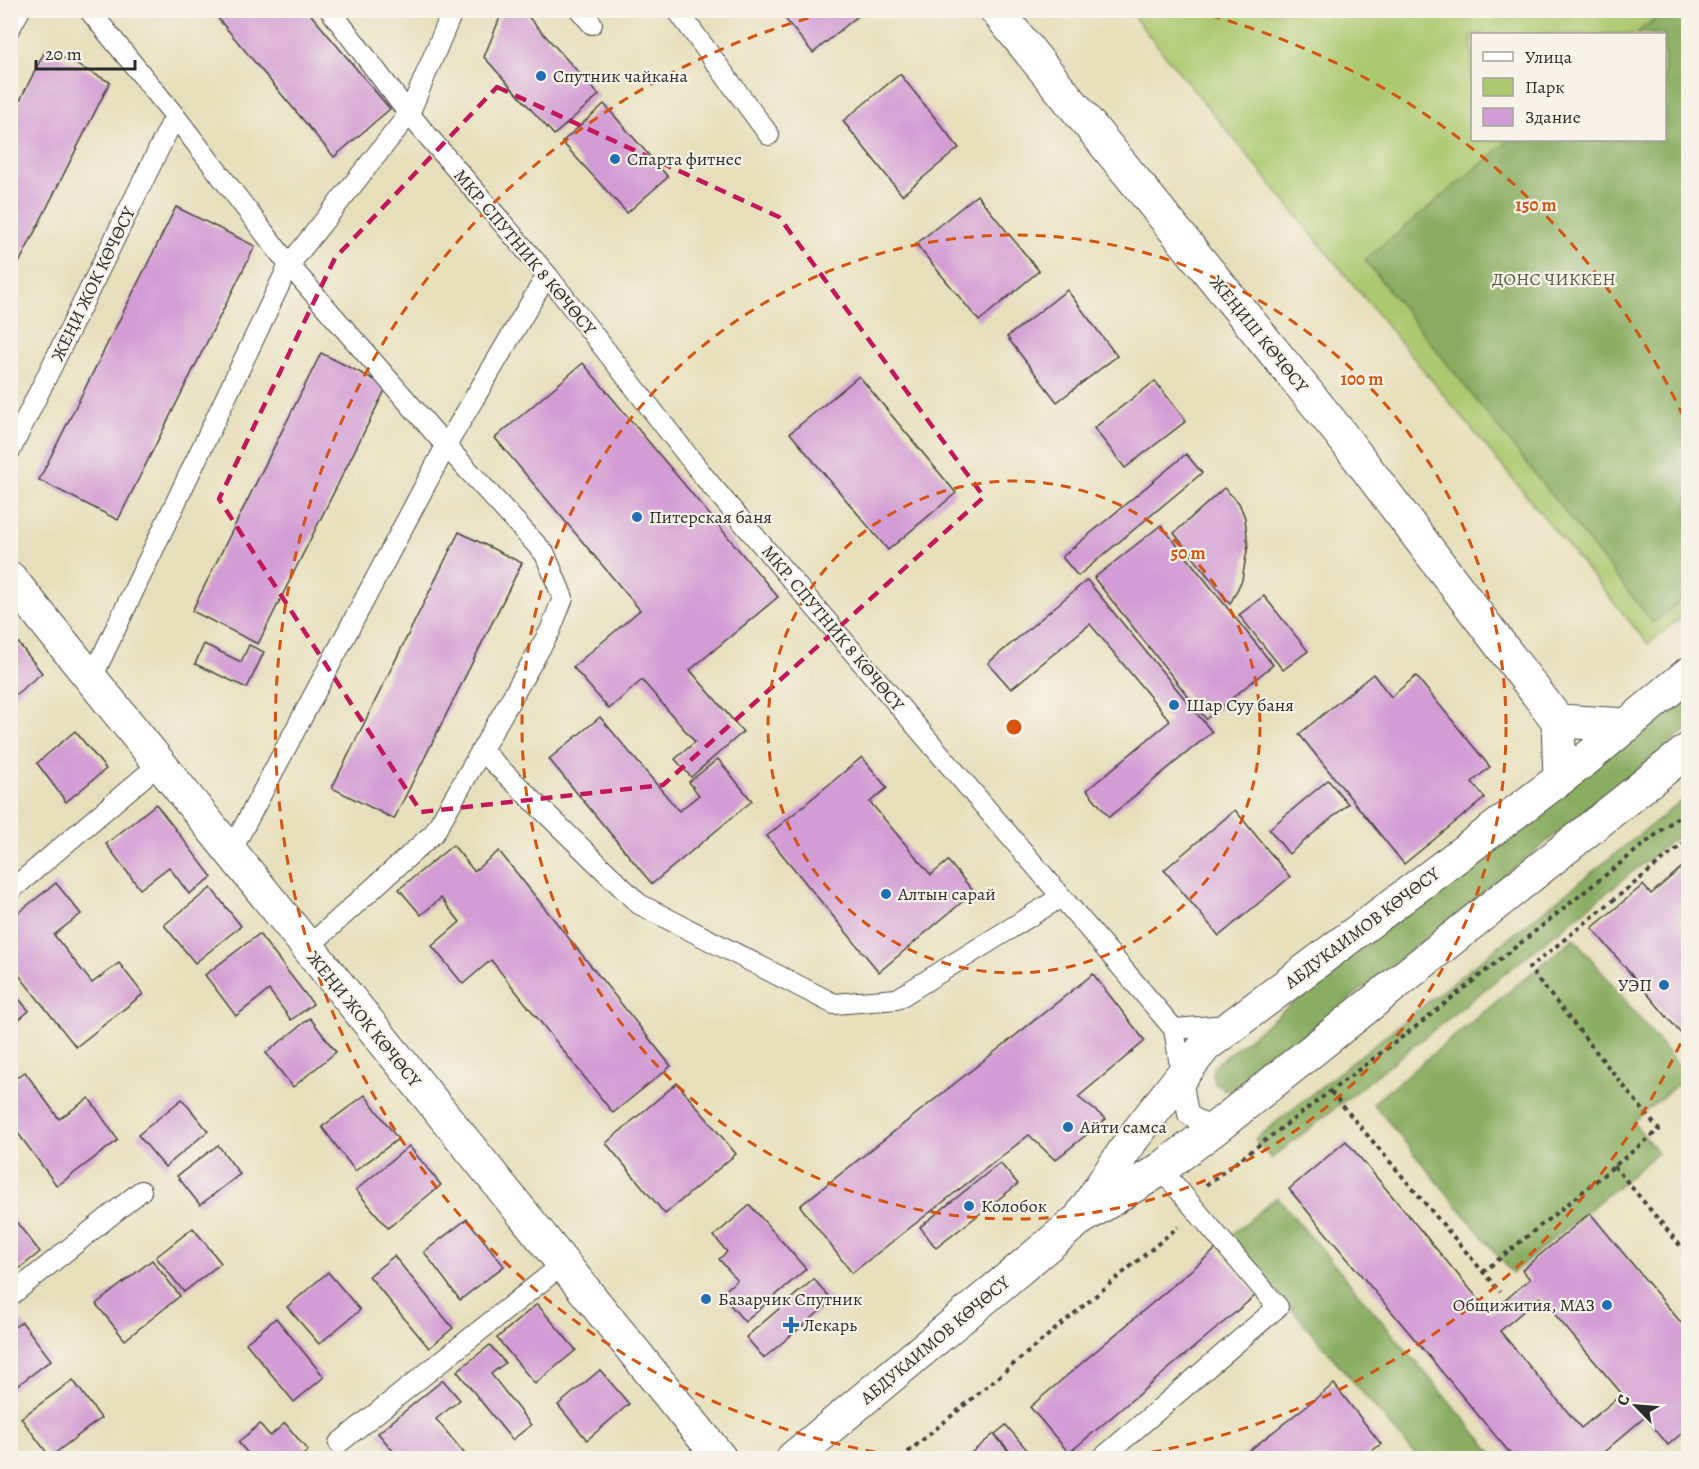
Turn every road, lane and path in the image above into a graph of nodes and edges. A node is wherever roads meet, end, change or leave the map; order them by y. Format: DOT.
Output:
graph roads {
  1 [pos="20,10"];
  2 [pos="89,10"];
  3 [pos="330,10"];
  4 [pos="453,10"];
  5 [pos="677,10"];
  6 [pos="996,10"];
  7 [pos="10,28"];
  8 [pos="409,114"];
  9 [pos="175,116"];
  10 [pos="769,135"];
  11 [pos="289,264"];
  12 [pos="547,275"];
  13 [pos="446,446"];
  14 [pos="10,451"];
  15 [pos="10,578"];
  16 [pos="1689,674"];
  17 [pos="91,680"];
  18 [pos="1558,721"];
  19 [pos="1628,725"];
  20 [pos="1689,750"];
  21 [pos="482,751"];
  22 [pos="159,764"];
  23 [pos="1560,779"];
  24 [pos="1689,809"];
  25 [pos="1689,840"];
  26 [pos="230,853"];
  27 [pos="10,891"];
  28 [pos="1061,897"];
  29 [pos="307,948"];
  30 [pos="1234,1024"];
  31 [pos="1174,1029"];
  32 [pos="1182,1076"];
  33 [pos="1331,1092"];
  34 [pos="1213,1130"];
  35 [pos="1614,1166"];
  36 [pos="1161,1169"];
  37 [pos="141,1191"];
  38 [pos="1192,1205"];
  39 [pos="1077,1221"];
  40 [pos="1689,1255"];
  41 [pos="562,1265"];
  42 [pos="1483,1272"];
  43 [pos="1500,1292"];
  44 [pos="10,1296"];
  45 [pos="339,1443"];
  46 [pos="720,1458"];
  47 [pos="793,1458"];
  48 [pos="901,1458"];
  49 [pos="1102,1458"];
  1 -- 7 [label="lane"];
  2 -- 9 [label="lane"];
  3 -- 8 [label="lane, МКР. СПУТНИК 8 КӨЧӨСҮ"];
  4 -- 8 [label="lane"];
  5 -- 10 [label="lane"];
  6 -- 18 [label="main road, ЖЕҢИШ КӨЧӨСҮ"];
  8 -- 11 [label="lane"];
  8 -- 12 [label="lane, МКР. СПУТНИК 8 КӨЧӨСҮ"];
  9 -- 11 [label="lane"];
  9 -- 14 [label="lane, ЖЕҢИ ЖОК КӨЧӨСҮ"];
  11 -- 13 [label="lane"];
  11 -- 17 [label="lane"];
  12 -- 13 [label="lane"];
  12 -- 28 [label="lane, МКР. СПУТНИК 8 КӨЧӨСҮ"];
  13 -- 21 [label="lane"];
  13 -- 26 [label="lane"];
  15 -- 17 [label="main road, ЖЕҢИ ЖОК КӨЧӨСҮ"];
  16 -- 19 [label="main road, АБДУКАИМОВ КӨЧӨСҮ"];
  17 -- 22 [label="main road, ЖЕҢИ ЖОК КӨЧӨСҮ"];
  18 -- 19 [label="main road"];
  18 -- 23 [label="main road"];
  19 -- 23 [label="main road, АБДУКАИМОВ КӨЧӨСҮ"];
  20 -- 34 [label="main road, АБДУКАИМОВ КӨЧӨСҮ"];
  21 -- 28 [label="lane"];
  21 -- 29 [label="lane"];
  22 -- 26 [label="main road, ЖЕҢИ ЖОК КӨЧӨСҮ"];
  22 -- 27 [label="lane"];
  23 -- 30 [label="main road, АБДУКАИМОВ КӨЧӨСҮ"];
  24 -- 33 [label="path"];
  25 -- 35 [label="path"];
  26 -- 29 [label="main road, ЖЕҢИ ЖОК КӨЧӨСҮ"];
  28 -- 31 [label="lane, МКР. СПУТНИК 8 КӨЧӨСҮ"];
  29 -- 41 [label="main road, ЖЕҢИ ЖОК КӨЧӨСҮ"];
  30 -- 31 [label="lane"];
  30 -- 32 [label="main road, АБДУКАИМОВ КӨЧӨСҮ"];
  31 -- 32 [label="lane"];
  32 -- 34 [label="lane"];
  32 -- 39 [label="main road, АБДУКАИМОВ КӨЧӨСҮ"];
  33 -- 38 [label="path"];
  33 -- 42 [label="path"];
  34 -- 36 [label="main road, АБДУКАИМОВ КӨЧӨСҮ"];
  35 -- 40 [label="path"];
  35 -- 42 [label="path"];
  36 -- 38 [label="lane"];
  36 -- 39 [label="main road, АБДУКАИМОВ КӨЧӨСҮ"];
  37 -- 44 [label="lane"];
  38 -- 48 [label="path"];
  38 -- 49 [label="lane"];
  39 -- 47 [label="main road, АБДУКАИМОВ КӨЧӨСҮ"];
  41 -- 45 [label="lane"];
  41 -- 46 [label="main road, ЖЕҢИ ЖОК КӨЧӨСҮ"];
  42 -- 43 [label="path"];
}
